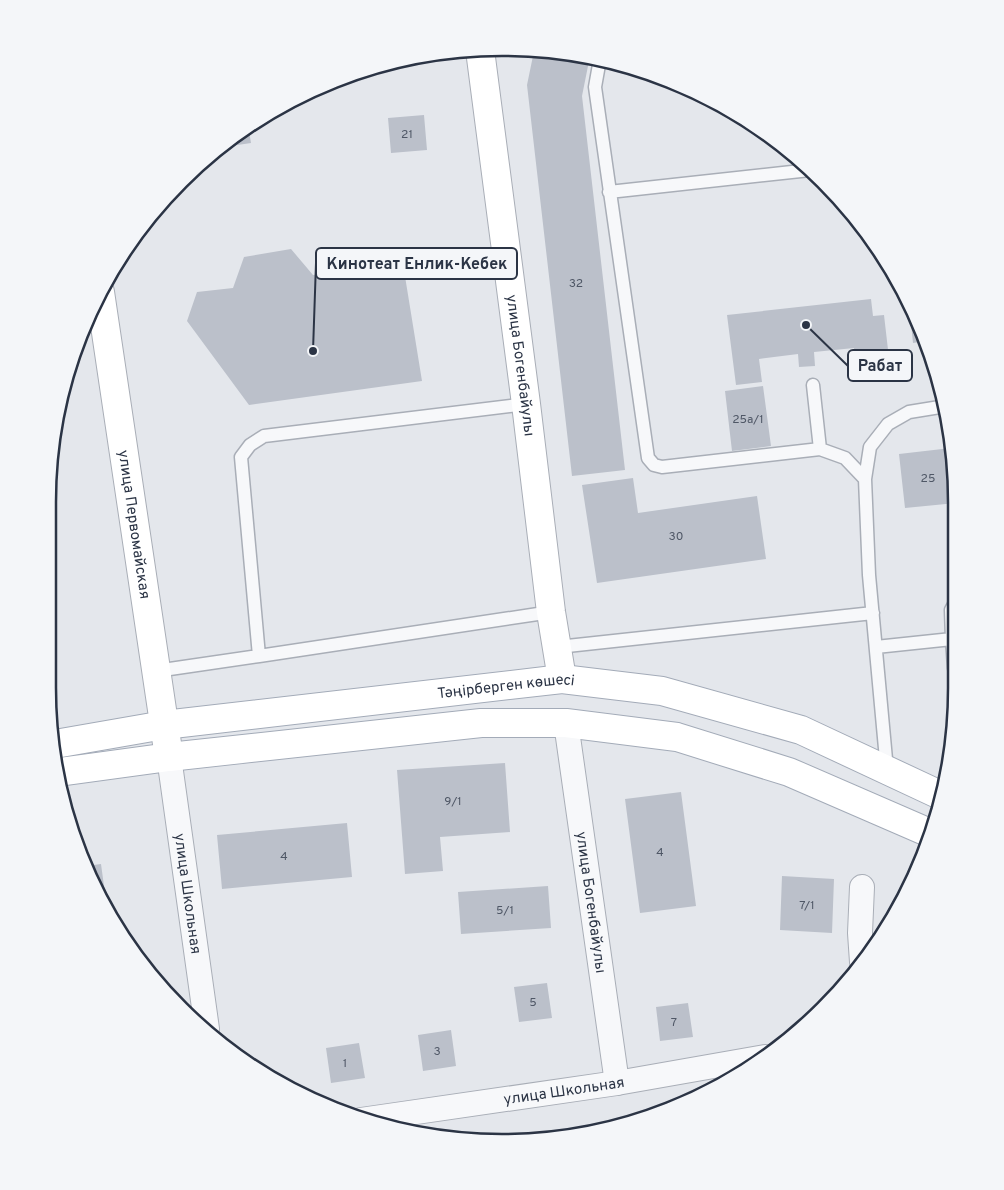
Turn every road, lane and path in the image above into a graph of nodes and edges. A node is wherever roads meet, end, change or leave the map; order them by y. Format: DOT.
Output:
graph roads {
  1 [pos="481,57"];
  2 [pos="599,67"];
  3 [pos="800,171"];
  4 [pos="609,192"];
  5 [pos="102,305"];
  6 [pos="813,385"];
  7 [pos="526,404"];
  8 [pos="937,407"];
  9 [pos="820,449"];
  10 [pos="866,479"];
  11 [pos="551,612"];
  12 [pos="874,612"];
  13 [pos="948,639"];
  14 [pos="558,647"];
  15 [pos="876,647"];
  16 [pos="259,656"];
  17 [pos="156,671"];
  18 [pos="562,679"];
  19 [pos="566,723"];
  20 [pos="164,725"];
  21 [pos="60,743"];
  22 [pos="169,757"];
  23 [pos="887,770"];
  24 [pos="64,771"];
  25 [pos="935,793"];
  26 [pos="924,831"];
  27 [pos="862,887"];
  28 [pos="861,952"];
  29 [pos="207,1022"];
  30 [pos="749,1060"];
  31 [pos="617,1083"];
  32 [pos="381,1117"];
  1 -- 7 [label="main road, улица Богенбайулы"];
  2 -- 4 [label="lane"];
  3 -- 4 [label="lane"];
  4 -- 9 [label="lane"];
  5 -- 17 [label="main road, улица Первомайская"];
  6 -- 9 [label="lane"];
  7 -- 11 [label="main road, улица Богенбайулы"];
  7 -- 16 [label="lane"];
  8 -- 10 [label="lane"];
  9 -- 10 [label="lane"];
  10 -- 12 [label="lane"];
  11 -- 14 [label="main road, улица Богенбайулы"];
  11 -- 16 [label="lane"];
  12 -- 14 [label="lane"];
  12 -- 15 [label="lane"];
  13 -- 15 [label="lane"];
  14 -- 18 [label="main road, улица Богенбайулы"];
  15 -- 23 [label="lane"];
  16 -- 17 [label="lane"];
  17 -- 20 [label="main road, улица Первомайская"];
  18 -- 20 [label="main road, Тәңірберген көшесі"];
  18 -- 23 [label="main road, Тәңірберген көшесі"];
  19 -- 22 [label="main road"];
  19 -- 26 [label="main road"];
  19 -- 31 [label="street, улица Богенбайулы"];
  20 -- 21 [label="main road, Тәңірберген көшесі"];
  20 -- 22 [label="main road, улица Первомайская"];
  22 -- 24 [label="main road"];
  22 -- 29 [label="street, улица Школьная"];
  23 -- 25 [label="main road, Тәңірберген көшесі"];
  27 -- 28 [label="street"];
  30 -- 31 [label="street, улица Школьная"];
  31 -- 32 [label="street, улица Школьная"];
}
